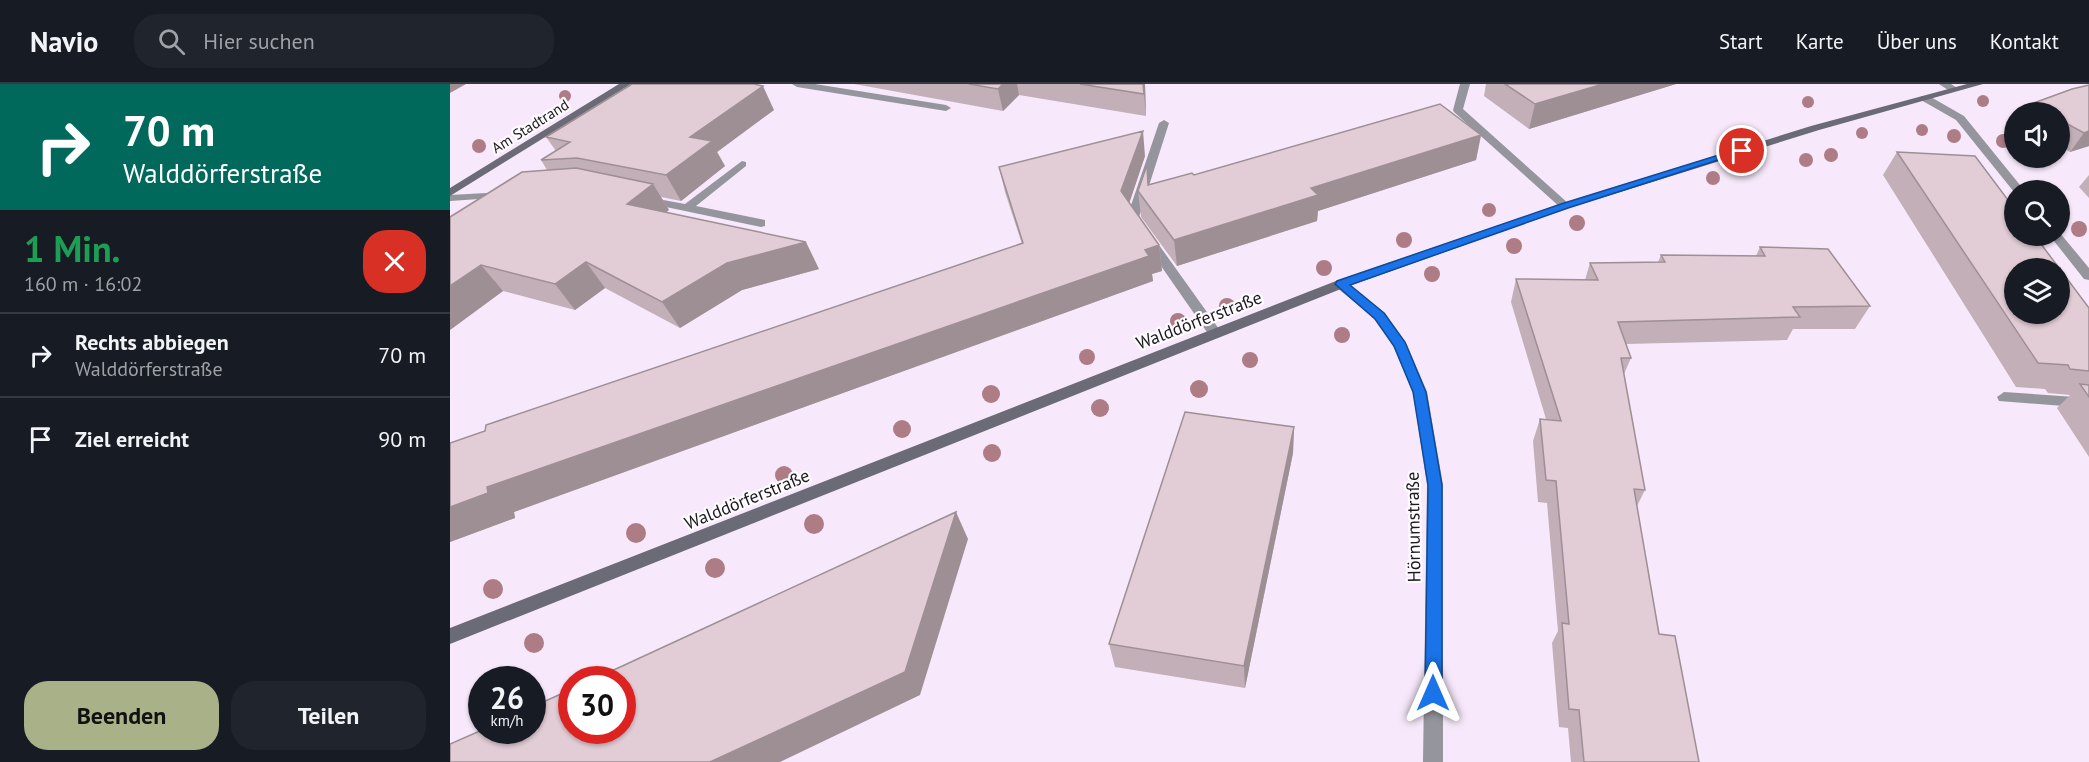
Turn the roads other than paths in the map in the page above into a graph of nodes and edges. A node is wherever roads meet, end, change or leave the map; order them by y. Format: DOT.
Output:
graph roads {
  1 [pos="626,84"];
  2 [pos="797,84"];
  3 [pos="1465,84"];
  4 [pos="1978,84"];
  5 [pos="1949,87"];
  6 [pos="1925,98"];
  7 [pos="946,108"];
  8 [pos="1164,123"];
  9 [pos="742,164"];
  10 [pos="2011,180"];
  11 [pos="450,193"];
  12 [pos="518,195"];
  13 [pos="450,198"];
  14 [pos="640,198"];
  15 [pos="1565,206"];
  16 [pos="687,208"];
  17 [pos="761,223"];
  18 [pos="2064,246"];
  19 [pos="2089,276"];
  20 [pos="1341,284"];
  21 [pos="1214,332"];
  22 [pos="2004,398"];
  23 [pos="2089,403"];
  24 [pos="450,636"];
  25 [pos="1432,762"];
  1 -- 11 [label="street, Am Stadtrand"];
  2 -- 7 [label="street"];
  3 -- 15 [label="street"];
  4 -- 5 [label="street, Walddörferstraße"];
  5 -- 6 [label="street, Walddörferstraße"];
  6 -- 10 [label="street"];
  6 -- 15 [label="street, Walddörferstraße"];
  8 -- 21 [label="street"];
  9 -- 16 [label="street"];
  12 -- 13 [label="street"];
  14 -- 16 [label="street"];
  15 -- 20 [label="street, Walddörferstraße"];
  16 -- 17 [label="street"];
  18 -- 19 [label="street"];
  20 -- 21 [label="street, Walddörferstraße"];
  20 -- 25 [label="street, Hörnumstraße"];
  21 -- 24 [label="street, Walddörferstraße"];
  22 -- 23 [label="street"];
}
